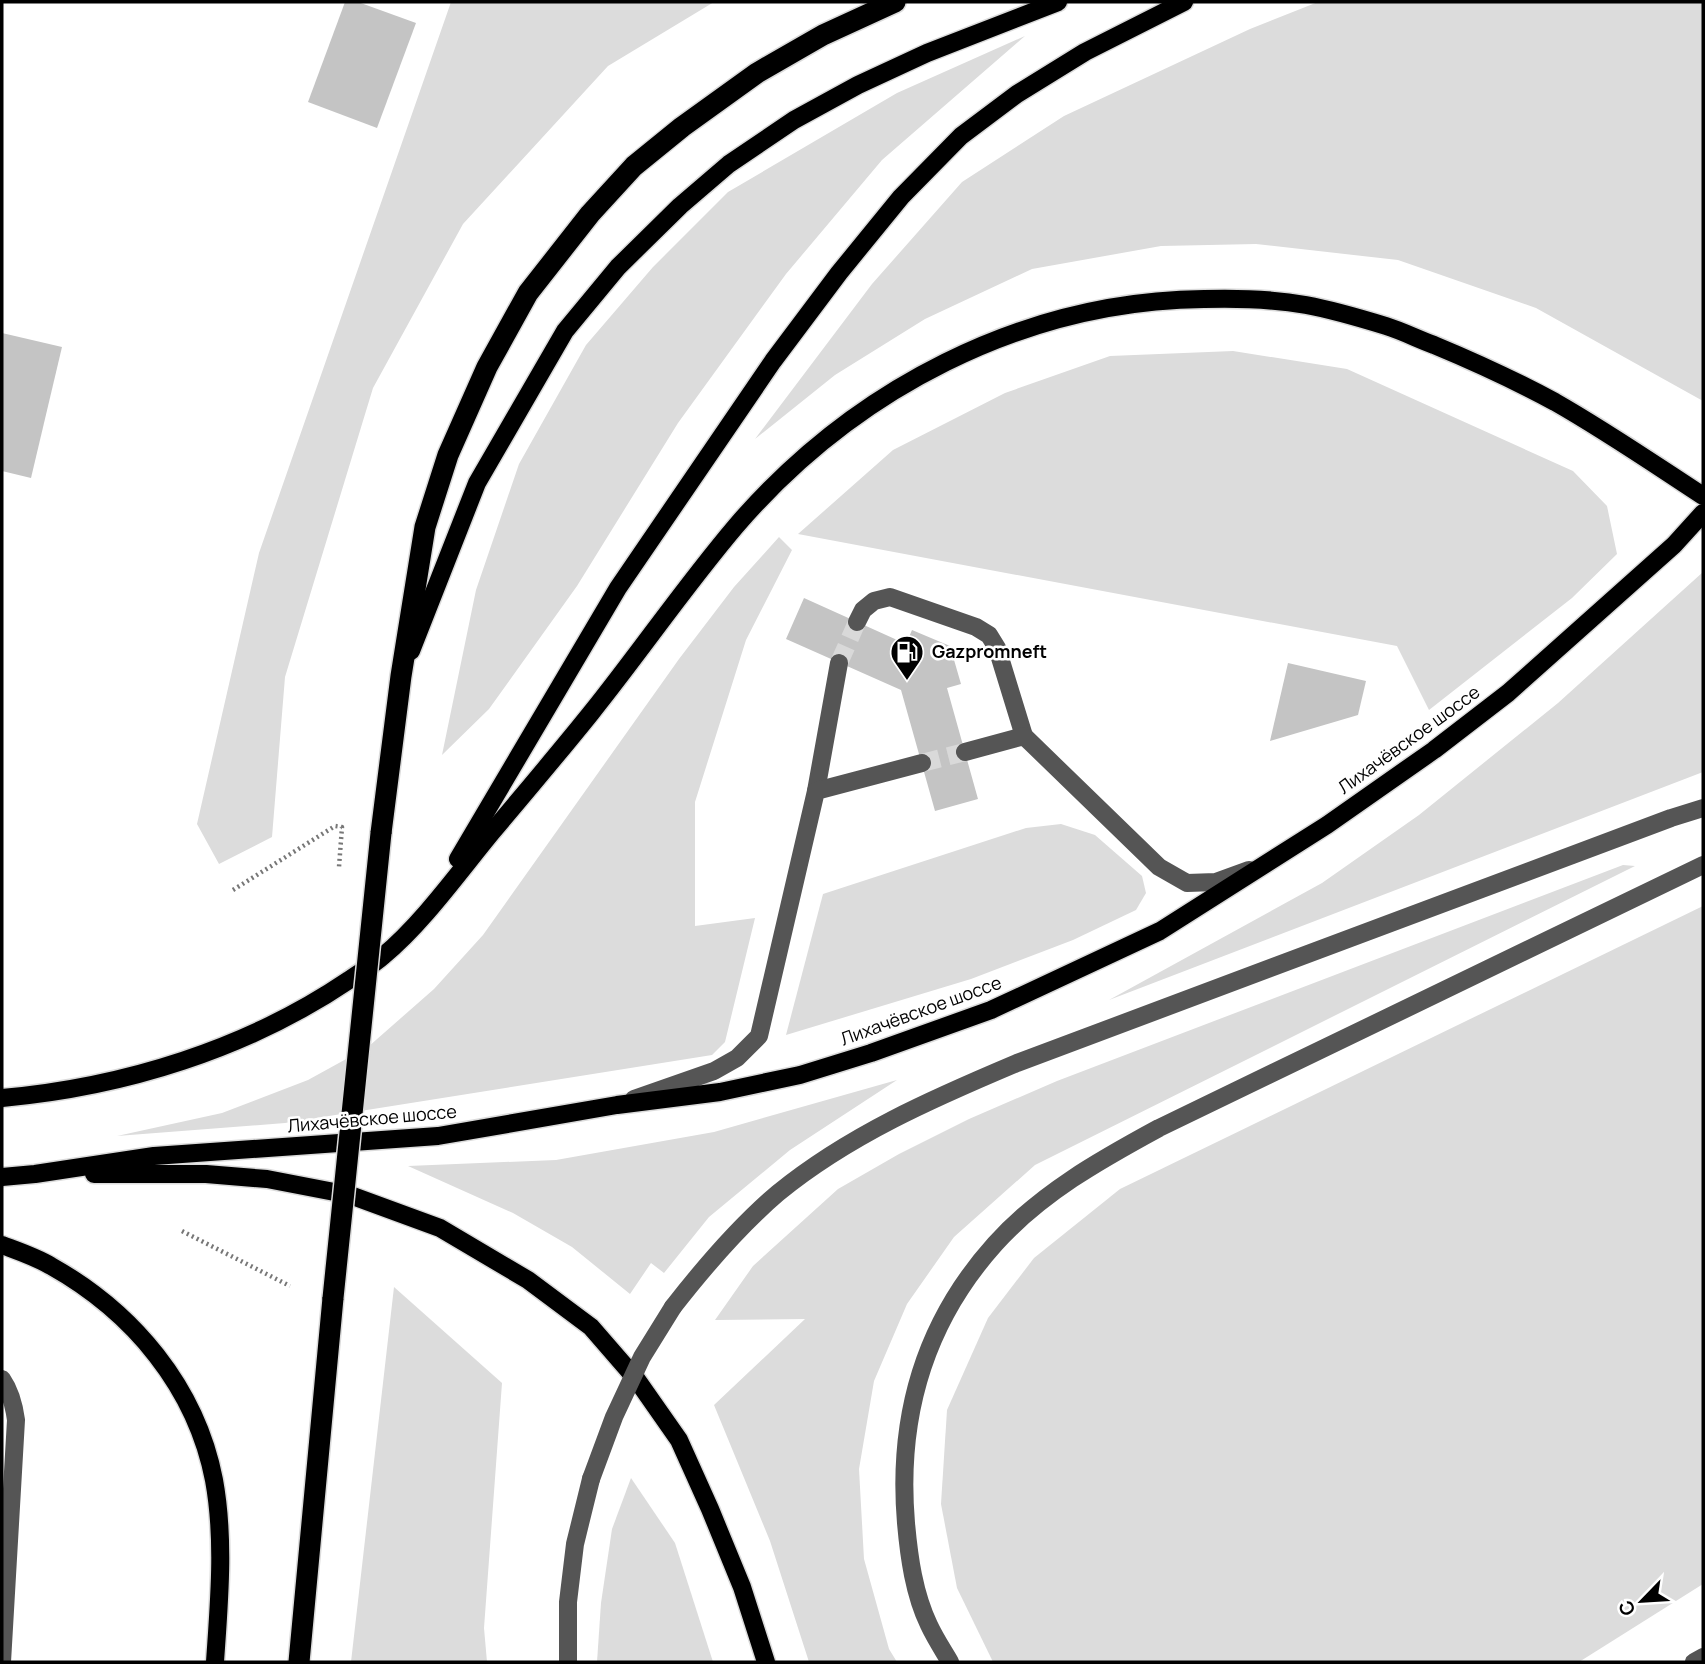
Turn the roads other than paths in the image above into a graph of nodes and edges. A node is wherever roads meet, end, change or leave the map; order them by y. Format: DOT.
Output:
graph roads {
  1 [pos="895,2"];
  2 [pos="1058,2"];
  3 [pos="1184,2"];
  4 [pos="1703,496"];
  5 [pos="1703,513"];
  6 [pos="857,622"];
  7 [pos="839,663"];
  8 [pos="401,676"];
  9 [pos="1024,736"];
  10 [pos="965,752"];
  11 [pos="922,763"];
  12 [pos="816,791"];
  13 [pos="1703,808"];
  14 [pos="1272,861"];
  15 [pos="1703,865"];
  16 [pos="430,907"];
  17 [pos="2,1098"];
  18 [pos="617,1105"];
  19 [pos="35,1174"];
  20 [pos="2,1177"];
  21 [pos="2,1245"];
  22 [pos="2,1379"];
  23 [pos="1703,1657"];
  24 [pos="2,1662"];
  25 [pos="215,1662"];
  26 [pos="299,1662"];
  27 [pos="568,1662"];
  28 [pos="766,1662"];
  29 [pos="950,1662"];
  30 [pos="1693,1662"];
  1 -- 8 [label="highway"];
  2 -- 8 [label="main road"];
  3 -- 16 [label="main road"];
  4 -- 16 [label="main road"];
  5 -- 14 [label="main road, Лихачёвское шоссе"];
  6 -- 9 [label="street"];
  7 -- 12 [label="street"];
  8 -- 26 [label="highway, bridge"];
  9 -- 10 [label="street"];
  9 -- 14 [label="street"];
  11 -- 12 [label="street"];
  12 -- 18 [label="street"];
  13 -- 27 [label="street, bridge"];
  14 -- 18 [label="main road, Лихачёвское шоссе"];
  15 -- 29 [label="street"];
  16 -- 17 [label="main road"];
  18 -- 19 [label="main road, Лихачёвское шоссе"];
  19 -- 20 [label="main road, Лихачёвское шоссе"];
  19 -- 28 [label="main road"];
  21 -- 25 [label="main road"];
  22 -- 24 [label="street"];
  23 -- 30 [label="street"];
}
